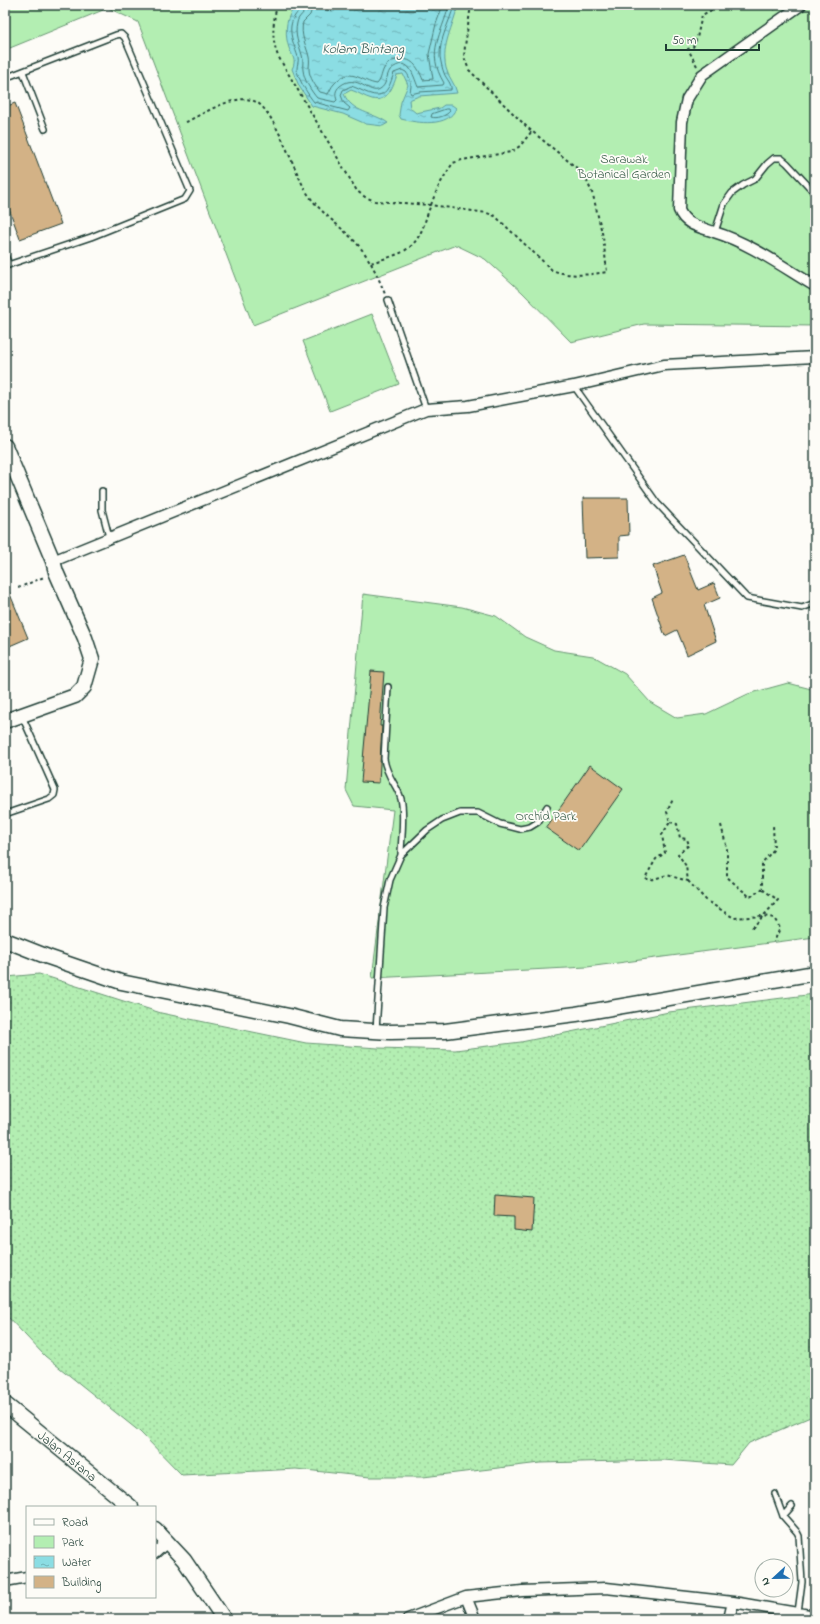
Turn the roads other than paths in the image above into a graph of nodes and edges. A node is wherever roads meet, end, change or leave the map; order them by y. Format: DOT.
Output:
graph roads {
  1 [pos="801,5"];
  2 [pos="23,72"];
  3 [pos="5,78"];
  4 [pos="45,129"];
  5 [pos="815,193"];
  6 [pos="715,232"];
  7 [pos="5,255"];
  8 [pos="7,265"];
  9 [pos="815,286"];
  10 [pos="388,300"];
  11 [pos="815,357"];
  12 [pos="574,386"];
  13 [pos="426,409"];
  14 [pos="5,446"];
  15 [pos="102,491"];
  16 [pos="109,537"];
  17 [pos="54,566"];
  18 [pos="815,603"];
  19 [pos="388,687"];
  20 [pos="22,716"];
  21 [pos="5,720"];
  22 [pos="547,807"];
  23 [pos="5,814"];
  24 [pos="401,855"];
  25 [pos="5,940"];
  26 [pos="815,973"];
  27 [pos="376,1031"];
  28 [pos="7,1410"];
  29 [pos="775,1494"];
  30 [pos="130,1506"];
  31 [pos="792,1506"];
  32 [pos="783,1516"];
  33 [pos="156,1530"];
  34 [pos="168,1541"];
  35 [pos="156,1552"];
  36 [pos="26,1577"];
  37 [pos="5,1580"];
  38 [pos="466,1597"];
  39 [pos="733,1602"];
  40 [pos="798,1612"];
  41 [pos="815,1616"];
  42 [pos="224,1619"];
  43 [pos="408,1619"];
  44 [pos="475,1619"];
  45 [pos="729,1619"];
  1 -- 6 [label="street"];
  2 -- 3 [label="lane"];
  2 -- 4 [label="lane"];
  2 -- 8 [label="lane"];
  5 -- 6 [label="lane"];
  6 -- 9 [label="street"];
  7 -- 8 [label="lane"];
  10 -- 13 [label="lane"];
  11 -- 12 [label="street"];
  12 -- 13 [label="street"];
  12 -- 18 [label="lane"];
  13 -- 16 [label="street"];
  14 -- 17 [label="street"];
  15 -- 16 [label="lane"];
  16 -- 17 [label="street"];
  17 -- 20 [label="street"];
  19 -- 24 [label="lane"];
  20 -- 21 [label="street"];
  20 -- 23 [label="lane"];
  22 -- 24 [label="lane"];
  24 -- 27 [label="lane"];
  25 -- 27 [label="street"];
  26 -- 27 [label="street"];
  28 -- 30 [label="street, Jalan Astana"];
  29 -- 32 [label="lane"];
  31 -- 32 [label="lane"];
  32 -- 40 [label="lane"];
  33 -- 34 [label="street"];
  34 -- 35 [label="street"];
  34 -- 42 [label="street"];
  36 -- 37 [label="street"];
  38 -- 39 [label="street"];
  38 -- 43 [label="street"];
  38 -- 44 [label="street"];
  39 -- 40 [label="street"];
  39 -- 45 [label="street"];
  40 -- 41 [label="street"];
}
